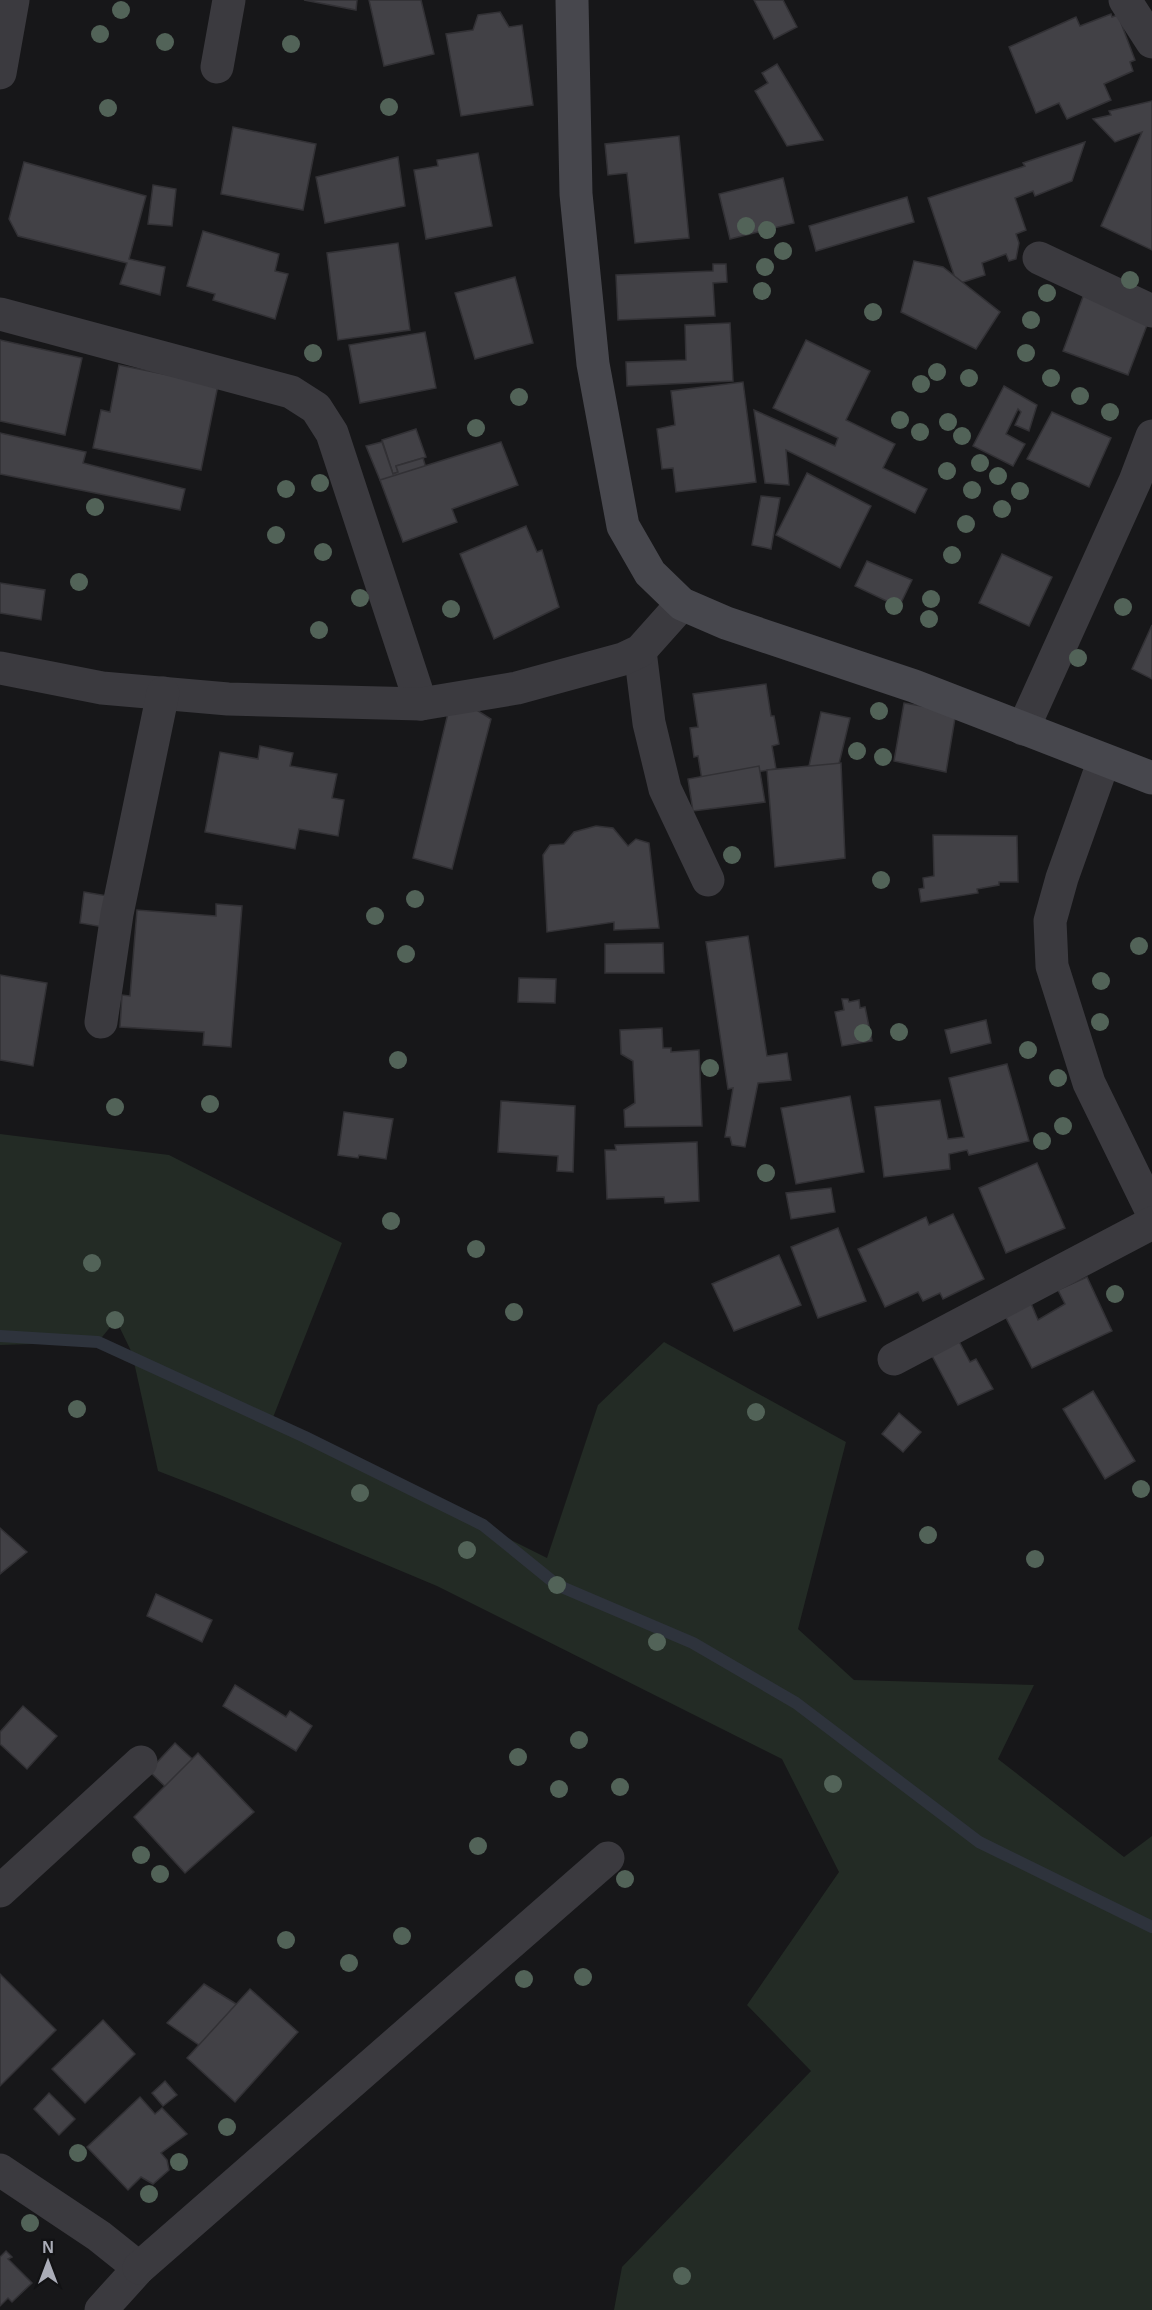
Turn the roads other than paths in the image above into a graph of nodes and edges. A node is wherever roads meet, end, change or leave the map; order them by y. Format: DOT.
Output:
graph roads {
  1 [pos="13,0"];
  2 [pos="229,0"];
  3 [pos="572,0"];
  4 [pos="1125,0"];
  5 [pos="1152,42"];
  6 [pos="217,67"];
  7 [pos="0,73"];
  8 [pos="1039,258"];
  9 [pos="1152,311"];
  10 [pos="0,314"];
  11 [pos="1152,436"];
  12 [pos="682,604"];
  13 [pos="640,651"];
  14 [pos="0,668"];
  15 [pos="163,693"];
  16 [pos="422,704"];
  17 [pos="1023,729"];
  18 [pos="1104,760"];
  19 [pos="1152,778"];
  20 [pos="708,880"];
  21 [pos="101,1022"];
  22 [pos="1152,1212"];
  23 [pos="1152,1223"];
  24 [pos="894,1359"];
  25 [pos="141,1762"];
  26 [pos="608,1857"];
  27 [pos="0,1891"];
  28 [pos="0,2170"];
  29 [pos="139,2268"];
  30 [pos="101,2310"];
  1 -- 7 [label="street"];
  2 -- 6 [label="street"];
  3 -- 12 [label="street"];
  4 -- 5 [label="street"];
  8 -- 9 [label="street"];
  10 -- 16 [label="street"];
  11 -- 17 [label="street"];
  12 -- 13 [label="street"];
  12 -- 17 [label="street"];
  13 -- 16 [label="street"];
  13 -- 20 [label="street"];
  14 -- 15 [label="street"];
  15 -- 16 [label="street"];
  15 -- 21 [label="street"];
  17 -- 18 [label="street"];
  18 -- 19 [label="street"];
  18 -- 22 [label="street"];
  23 -- 24 [label="street"];
  25 -- 27 [label="street"];
  26 -- 29 [label="street"];
  28 -- 29 [label="street"];
  29 -- 30 [label="street"];
}
